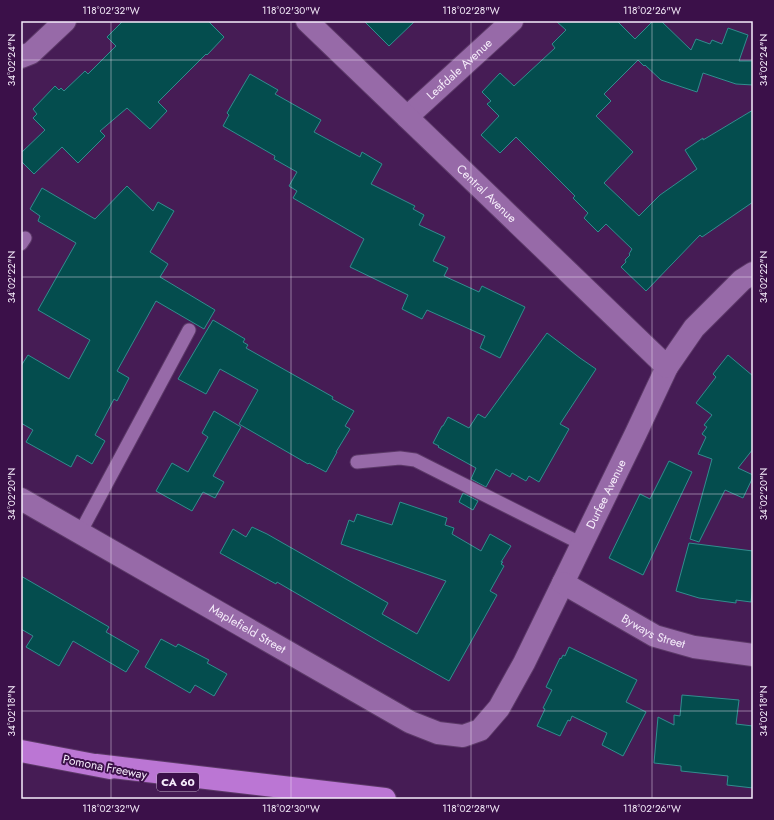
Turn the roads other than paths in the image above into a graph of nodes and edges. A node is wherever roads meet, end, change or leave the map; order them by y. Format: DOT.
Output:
graph roads {
  1 [pos="65,21"];
  2 [pos="307,21"];
  3 [pos="512,21"];
  4 [pos="21,57"];
  5 [pos="407,117"];
  6 [pos="753,273"];
  7 [pos="188,330"];
  8 [pos="666,367"];
  9 [pos="357,462"];
  10 [pos="21,499"];
  11 [pos="80,533"];
  12 [pos="582,544"];
  13 [pos="563,583"];
  14 [pos="753,655"];
  15 [pos="480,730"];
  16 [pos="21,751"];
  17 [pos="96,765"];
  18 [pos="260,799"];
  19 [pos="385,799"];
  1 -- 4 [label="street"];
  2 -- 5 [label="street, Central Avenue"];
  3 -- 5 [label="street, Leafdale Avenue"];
  5 -- 8 [label="street, Central Avenue"];
  6 -- 8 [label="street, Durfee Avenue"];
  7 -- 11 [label="lane"];
  8 -- 12 [label="street, Durfee Avenue"];
  9 -- 12 [label="lane"];
  10 -- 11 [label="street, Maplefield Street"];
  11 -- 15 [label="street, Maplefield Street"];
  12 -- 13 [label="street, Durfee Avenue"];
  13 -- 14 [label="street, Byways Street"];
  13 -- 15 [label="street, Durfee Avenue"];
  16 -- 17 [label="highway, Pomona Freeway / CA 60"];
  17 -- 18 [label="highway, Pomona Freeway / CA 60"];
  17 -- 19 [label="highway"];
}
